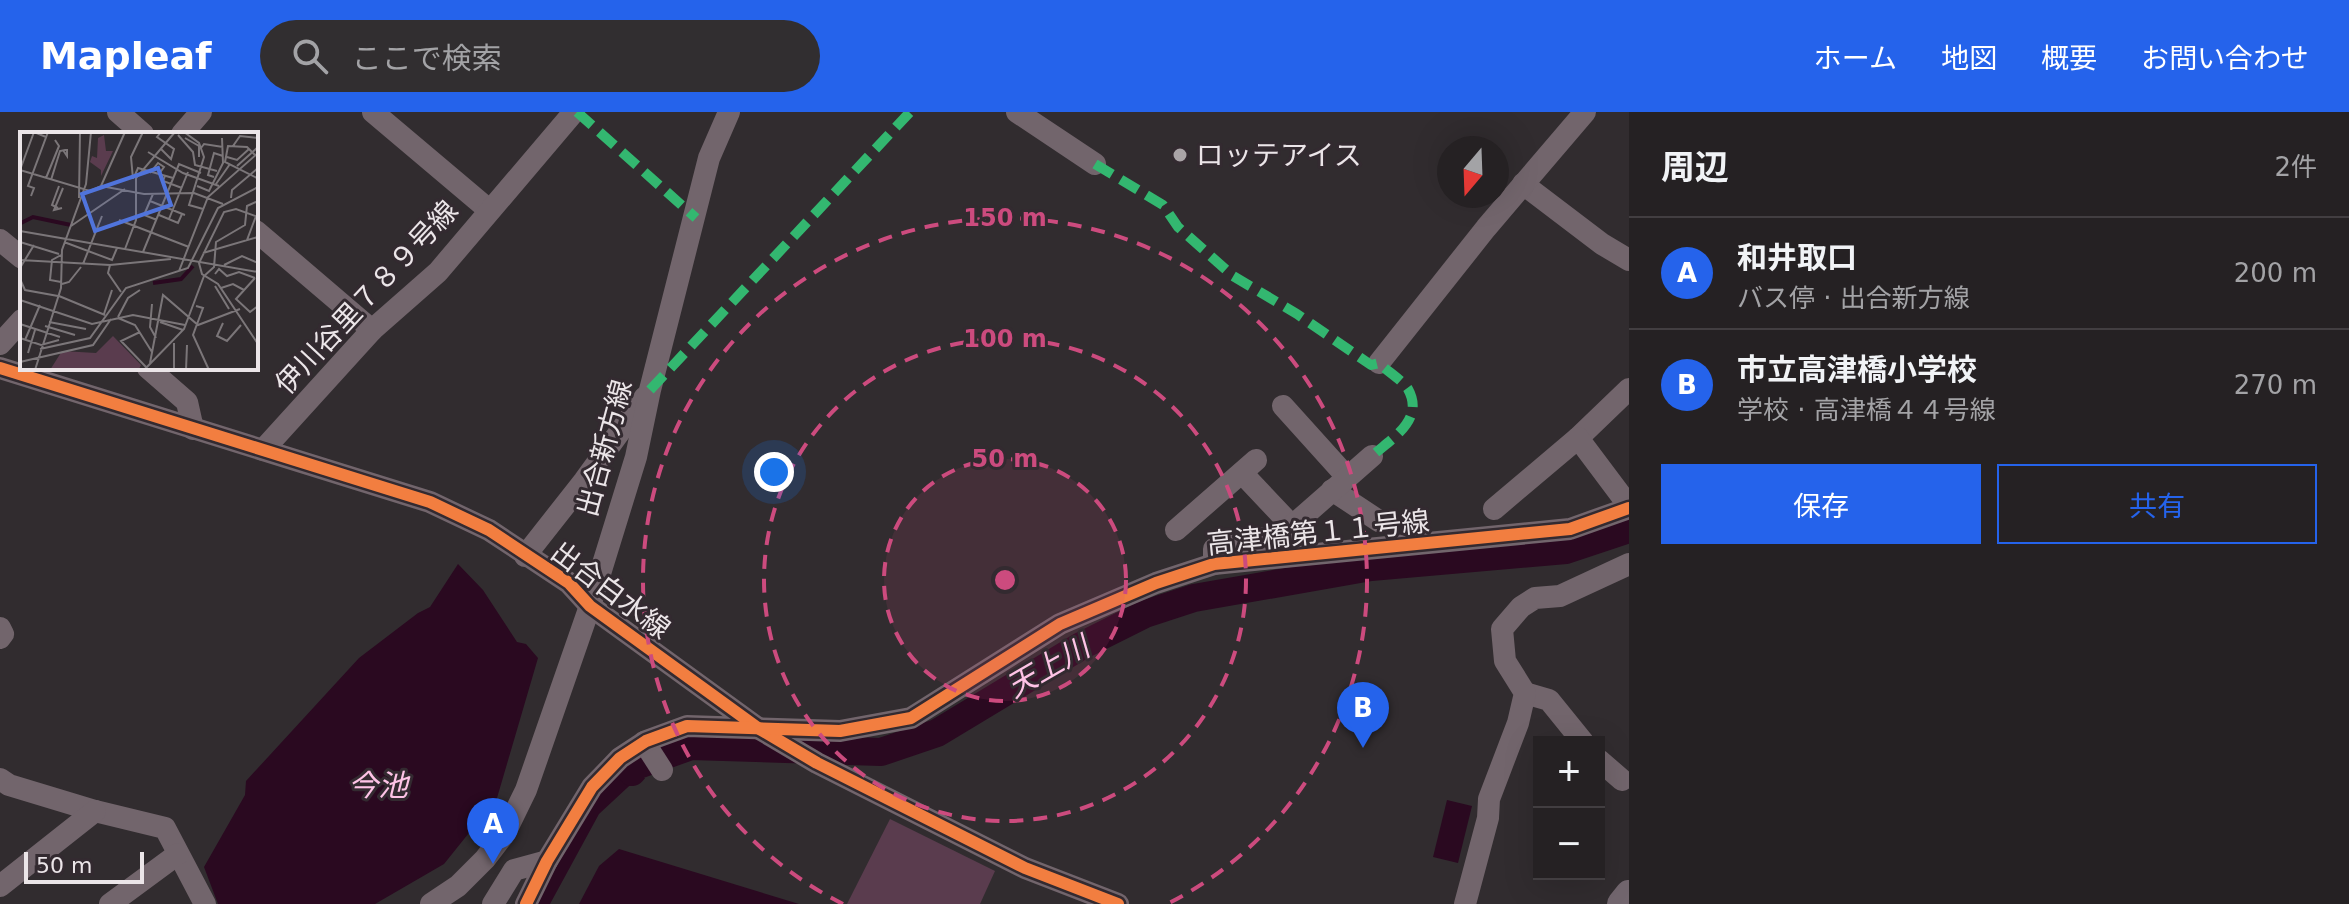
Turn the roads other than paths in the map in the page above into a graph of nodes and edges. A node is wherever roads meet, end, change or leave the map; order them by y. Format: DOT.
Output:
graph roads {
  1 [pos="118,112"];
  2 [pos="201,112"];
  3 [pos="373,112"];
  4 [pos="574,112"];
  5 [pos="729,112"];
  6 [pos="1017,112"];
  7 [pos="1585,112"];
  8 [pos="141,132"];
  9 [pos="184,132"];
  10 [pos="1095,164"];
  11 [pos="1523,184"];
  12 [pos="489,210"];
  13 [pos="258,233"];
  14 [pos="0,240"];
  15 [pos="20,256"];
  16 [pos="1629,260"];
  17 [pos="20,322"];
  18 [pos="372,330"];
  19 [pos="0,344"];
  20 [pos="1379,363"];
  21 [pos="0,368"];
  22 [pos="150,370"];
  23 [pos="1629,389"];
  24 [pos="650,390"];
  25 [pos="1283,406"];
  26 [pos="193,429"];
  27 [pos="1578,438"];
  28 [pos="263,450"];
  29 [pos="1372,456"];
  30 [pos="1340,484"];
  31 [pos="1629,507"];
  32 [pos="1494,509"];
  33 [pos="1379,521"];
  34 [pos="1292,526"];
  35 [pos="1176,530"];
  36 [pos="525,556"];
  37 [pos="1214,564"];
  38 [pos="1629,564"];
  39 [pos="590,606"];
  40 [pos="0,628"];
  41 [pos="0,638"];
  42 [pos="1525,693"];
  43 [pos="758,728"];
  44 [pos="1578,736"];
  45 [pos="644,742"];
  46 [pos="1605,765"];
  47 [pos="662,770"];
  48 [pos="1622,780"];
  49 [pos="3,785"];
  50 [pos="95,811"];
  51 [pos="178,854"];
  52 [pos="547,861"];
  53 [pos="0,886"];
  54 [pos="1629,894"];
  55 [pos="136,897"];
  56 [pos="110,904"];
  57 [pos="205,904"];
  58 [pos="431,904"];
  59 [pos="493,904"];
  60 [pos="526,904"];
  61 [pos="1118,904"];
  62 [pos="1465,904"];
  63 [pos="1621,904"];
  1 -- 8 [label="street"];
  2 -- 9 [label="street"];
  3 -- 12 [label="street"];
  4 -- 12 [label="street, 伊川谷里７８９号線"];
  5 -- 24 [label="street, 出合新方線"];
  6 -- 10 [label="street"];
  7 -- 11 [label="street"];
  11 -- 16 [label="street"];
  11 -- 20 [label="street"];
  12 -- 18 [label="street, 伊川谷里７８９号線"];
  13 -- 18 [label="street"];
  14 -- 15 [label="street"];
  17 -- 19 [label="street"];
  18 -- 28 [label="street, 伊川谷里７８９号線"];
  21 -- 26 [label="street, 出合白水線"];
  22 -- 26 [label="street"];
  23 -- 27 [label="street"];
  24 -- 36 [label="street"];
  24 -- 39 [label="street, 出合新方線"];
  25 -- 30 [label="street"];
  26 -- 28 [label="street, 出合白水線"];
  27 -- 31 [label="street"];
  27 -- 32 [label="street"];
  28 -- 36 [label="street, 出合白水線"];
  29 -- 30 [label="street"];
  30 -- 33 [label="street"];
  30 -- 34 [label="street"];
  31 -- 37 [label="street, 高津橋第１１号線"];
  34 -- 35 [label="street"];
  34 -- 37 [label="street"];
  36 -- 39 [label="street, 出合白水線"];
  37 -- 43 [label="street, 高津橋第１１号線"];
  38 -- 42 [label="street"];
  39 -- 43 [label="street, 出合白水線"];
  39 -- 58 [label="street, 出合新方線"];
  40 -- 41 [label="street"];
  42 -- 44 [label="street"];
  42 -- 62 [label="street"];
  43 -- 45 [label="street, 高津橋第１１号線"];
  43 -- 61 [label="street, 出合白水線"];
  45 -- 47 [label="street"];
  45 -- 52 [label="street, 高津橋第１１号線"];
  46 -- 48 [label="street"];
  49 -- 50 [label="street"];
  50 -- 51 [label="street"];
  50 -- 53 [label="street"];
  51 -- 55 [label="street"];
  51 -- 57 [label="street"];
  52 -- 59 [label="street"];
  52 -- 60 [label="street, 高津橋第１１号線"];
  54 -- 63 [label="main road"];
  55 -- 56 [label="street"];
}
